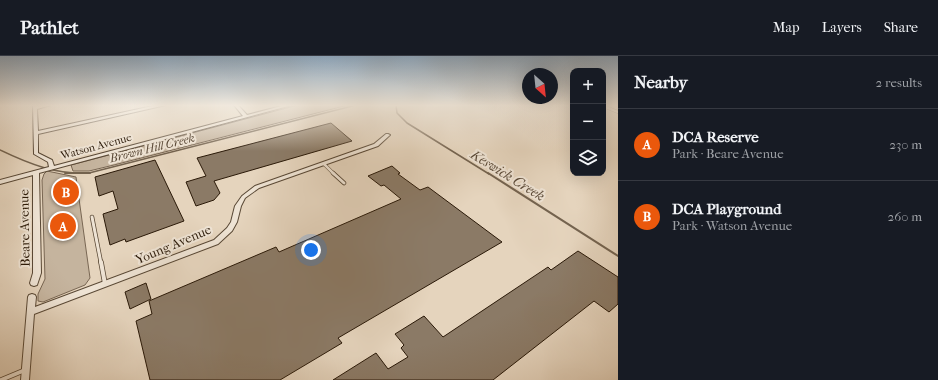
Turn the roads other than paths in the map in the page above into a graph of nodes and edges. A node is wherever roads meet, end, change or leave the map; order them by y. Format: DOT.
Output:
graph roads {
  1 [pos="36,120"];
  2 [pos="95,120"];
  3 [pos="234,120"];
  4 [pos="36,133"];
  5 [pos="388,135"];
  6 [pos="324,164"];
  7 [pos="52,168"];
  8 [pos="39,172"];
  9 [pos="0,182"];
  10 [pos="344,183"];
  11 [pos="92,217"];
  12 [pos="34,283"];
  13 [pos="105,284"];
  14 [pos="32,297"];
  15 [pos="31,312"];
  16 [pos="25,370"];
  17 [pos="1,380"];
  18 [pos="24,380"];
  1 -- 4 [label="street"];
  2 -- 4 [label="street"];
  3 -- 7 [label="street, Watson Avenue"];
  4 -- 7 [label="street"];
  5 -- 6 [label="street, Young Avenue"];
  6 -- 10 [label="lane"];
  6 -- 13 [label="street, Young Avenue"];
  7 -- 8 [label="street, Watson Avenue"];
  8 -- 9 [label="street, Watson Avenue"];
  8 -- 12 [label="street, Beare Avenue"];
  11 -- 13 [label="lane"];
  13 -- 15 [label="street, Young Avenue"];
  14 -- 15 [label="street"];
  15 -- 16 [label="street"];
  16 -- 17 [label="lane"];
  16 -- 18 [label="street"];
}
